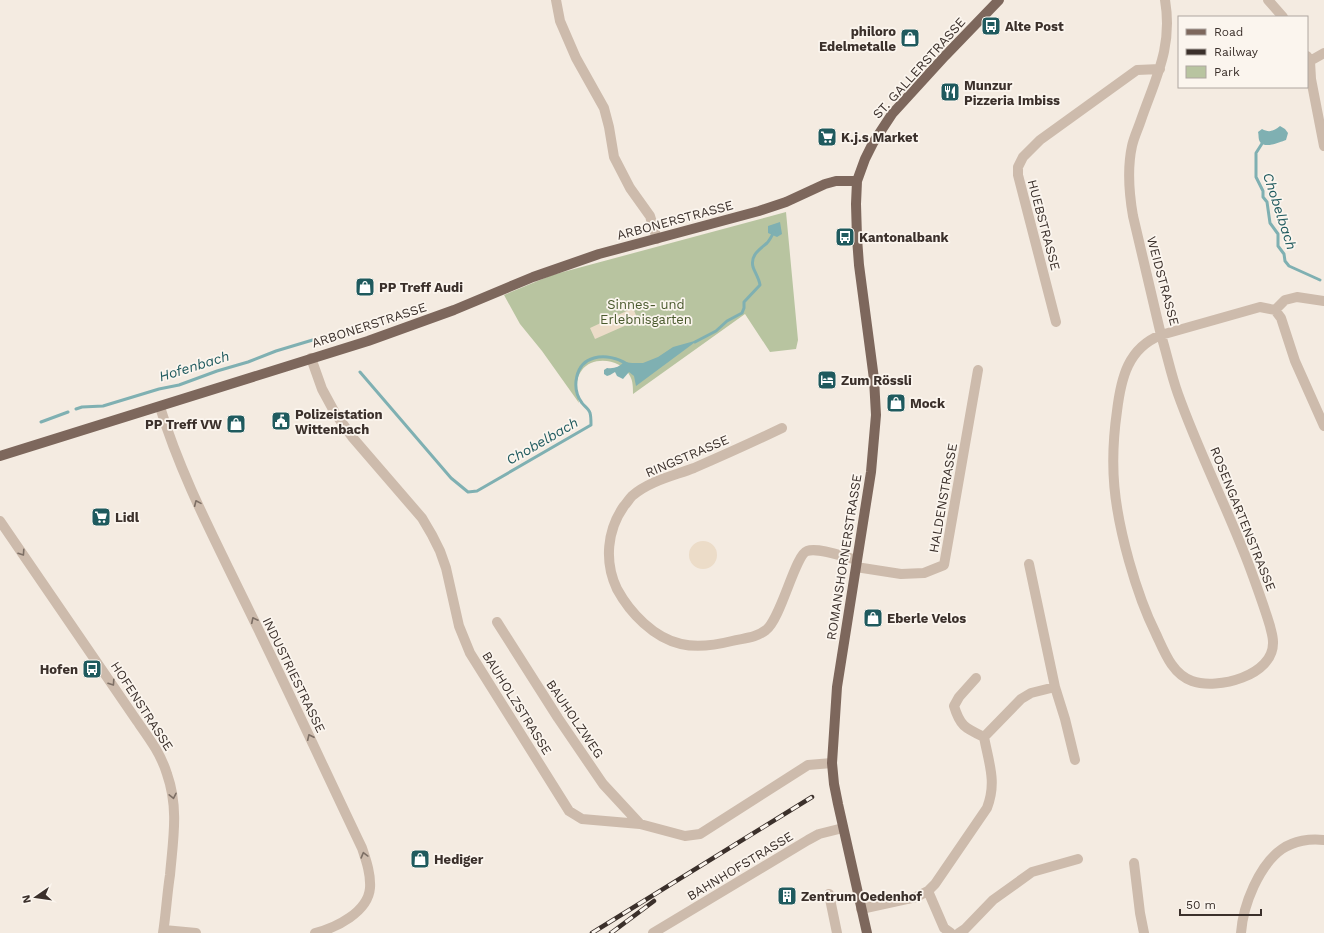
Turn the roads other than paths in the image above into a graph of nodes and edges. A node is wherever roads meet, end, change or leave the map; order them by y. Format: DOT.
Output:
graph roads {
  1 [pos="556,0"];
  2 [pos="999,0"];
  3 [pos="1165,0"];
  4 [pos="1268,0"];
  5 [pos="1282,16"];
  6 [pos="1324,53"];
  7 [pos="1309,59"];
  8 [pos="1160,69"];
  9 [pos="1324,146"];
  10 [pos="857,181"];
  11 [pos="657,238"];
  12 [pos="1324,301"];
  13 [pos="1274,310"];
  14 [pos="1056,322"];
  15 [pos="1161,335"];
  16 [pos="311,358"];
  17 [pos="978,370"];
  18 [pos="1319,404"];
  19 [pos="160,407"];
  20 [pos="1324,426"];
  21 [pos="782,428"];
  22 [pos="0,456"];
  23 [pos="0,521"];
  24 [pos="857,563"];
  25 [pos="1029,564"];
  26 [pos="498,622"];
  27 [pos="976,678"];
  28 [pos="1055,688"];
  29 [pos="984,737"];
  30 [pos="1074,760"];
  31 [pos="832,763"];
  32 [pos="640,824"];
  33 [pos="843,828"];
  34 [pos="1324,840"];
  35 [pos="1078,859"];
  36 [pos="1134,863"];
  37 [pos="928,891"];
  38 [pos="829,894"];
  39 [pos="861,909"];
  40 [pos="163,931"];
  41 [pos="196,933"];
  42 [pos="315,933"];
  43 [pos="653,933"];
  44 [pos="838,933"];
  45 [pos="867,933"];
  46 [pos="951,933"];
  47 [pos="959,933"];
  48 [pos="1144,933"];
  49 [pos="1241,933"];
  1 -- 11 [label="street"];
  2 -- 10 [label="main road, ST. GALLERSTRASSE"];
  3 -- 8 [label="street, WEIDSTRASSE"];
  4 -- 5 [label="street"];
  6 -- 7 [label="street"];
  7 -- 9 [label="street"];
  8 -- 14 [label="street, HUEBSTRASSE"];
  8 -- 15 [label="street, WEIDSTRASSE"];
  10 -- 11 [label="main road, ARBONERSTRASSE"];
  10 -- 24 [label="main road, ROMANSHORNERSTRASSE"];
  11 -- 16 [label="main road, ARBONERSTRASSE"];
  12 -- 13 [label="street"];
  13 -- 15 [label="street, WEIDSTRASSE"];
  13 -- 18 [label="street"];
  15 -- 15 [label="street, ROSENGARTENSTRASSE"];
  16 -- 19 [label="main road, ARBONERSTRASSE"];
  16 -- 32 [label="street, BAUHOLZSTRASSE"];
  17 -- 24 [label="street, HALDENSTRASSE"];
  18 -- 20 [label="street"];
  19 -- 22 [label="main road, ARBONERSTRASSE"];
  42 -- 19 [label="street, INDUSTRIESTRASSE, one-way"];
  21 -- 24 [label="street, RINGSTRASSE"];
  23 -- 40 [label="street, HOFENSTRASSE, one-way"];
  24 -- 31 [label="main road, ROMANSHORNERSTRASSE"];
  25 -- 28 [label="street"];
  26 -- 32 [label="street, BAUHOLZWEG"];
  27 -- 29 [label="street"];
  28 -- 29 [label="street"];
  28 -- 30 [label="street"];
  29 -- 37 [label="street"];
  31 -- 32 [label="street, BAUHOLZSTRASSE"];
  31 -- 33 [label="main road, ROMANSHORNERSTRASSE"];
  33 -- 39 [label="main road, ROMANSHORNERSTRASSE"];
  33 -- 43 [label="street, BAHNHOFSTRASSE"];
  34 -- 49 [label="street"];
  35 -- 47 [label="street"];
  36 -- 48 [label="street"];
  37 -- 39 [label="street"];
  37 -- 46 [label="street"];
  38 -- 44 [label="street"];
  39 -- 45 [label="main road, ROMANSHORNERSTRASSE"];
  40 -- 41 [label="street"];
}
